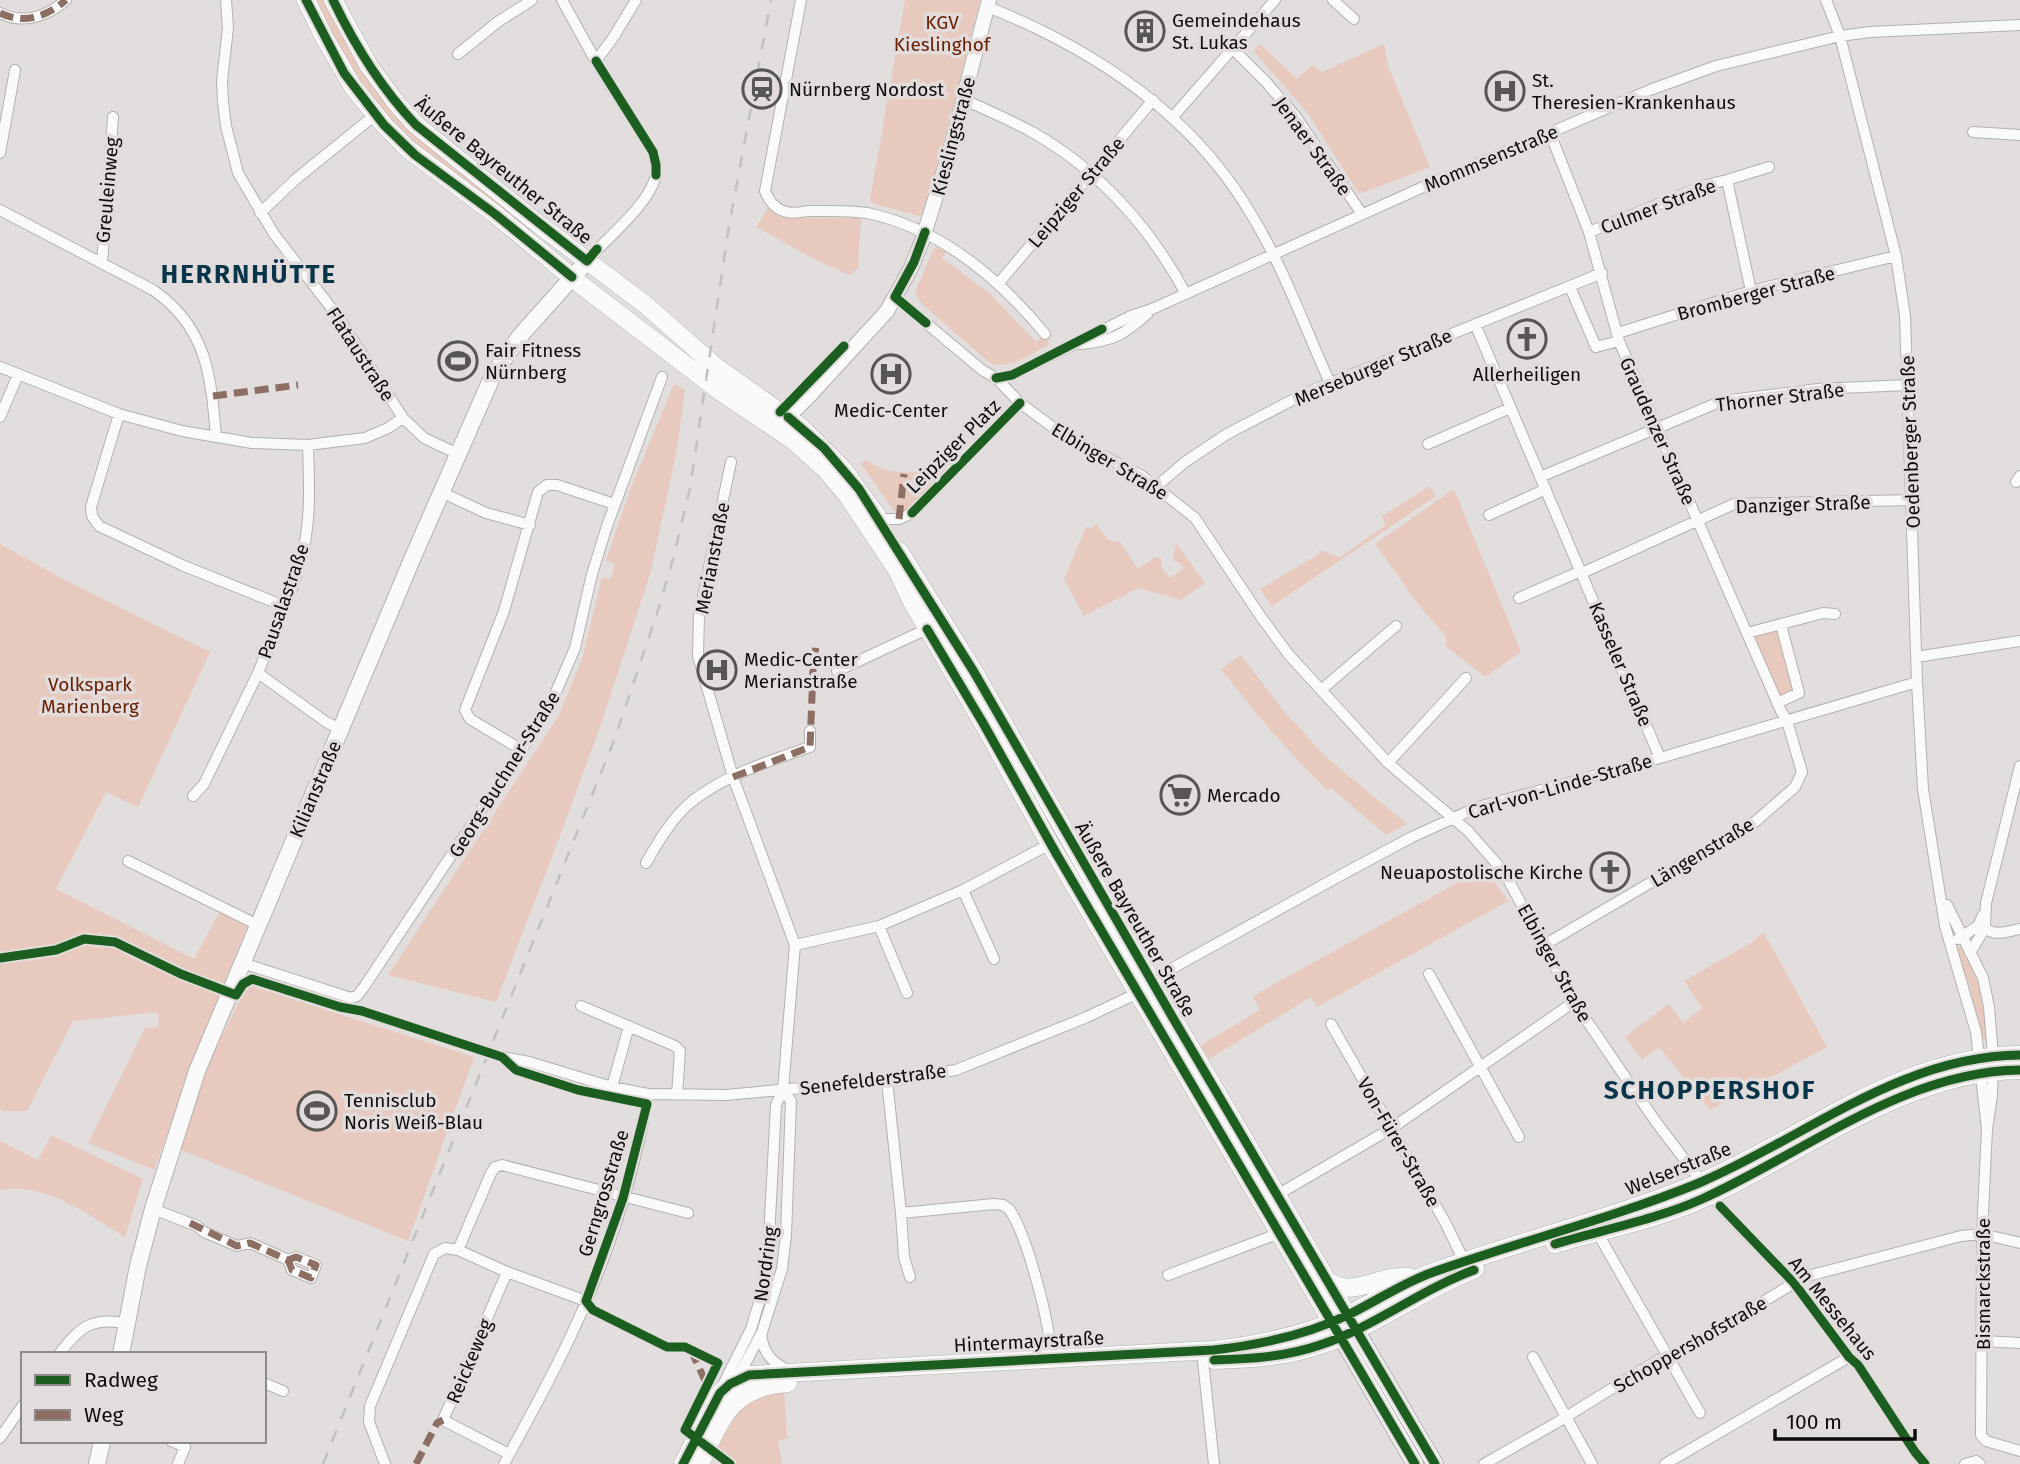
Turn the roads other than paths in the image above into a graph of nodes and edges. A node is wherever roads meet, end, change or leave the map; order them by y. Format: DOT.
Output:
graph roads {
  1 [pos="66,0"];
  2 [pos="226,0"];
  3 [pos="306,0"];
  4 [pos="333,0"];
  5 [pos="532,0"];
  6 [pos="562,0"];
  7 [pos="636,0"];
  8 [pos="801,0"];
  9 [pos="1275,0"];
  10 [pos="1333,0"];
  11 [pos="1826,0"];
  12 [pos="988,4"];
  13 [pos="0,13"];
  14 [pos="1354,19"];
  15 [pos="2020,25"];
  16 [pos="1840,36"];
  17 [pos="1233,49"];
  18 [pos="458,54"];
  19 [pos="596,61"];
  20 [pos="15,70"];
  21 [pos="963,100"];
  22 [pos="1153,100"];
  23 [pos="375,115"];
  24 [pos="113,117"];
  25 [pos="1172,118"];
  26 [pos="1550,132"];
  27 [pos="1973,132"];
  28 [pos="2020,135"];
  29 [pos="0,153"];
  30 [pos="1769,167"];
  31 [pos="1091,174"];
  32 [pos="1727,180"];
  33 [pos="0,210"];
  34 [pos="260,213"];
  35 [pos="1362,214"];
  36 [pos="539,225"];
  37 [pos="925,232"];
  38 [pos="1589,232"];
  39 [pos="526,240"];
  40 [pos="1272,255"];
  41 [pos="1896,256"];
  42 [pos="586,261"];
  43 [pos="102,263"];
  44 [pos="1602,274"];
  45 [pos="572,277"];
  46 [pos="998,284"];
  47 [pos="1570,286"];
  48 [pos="1751,291"];
  49 [pos="1186,294"];
  50 [pos="895,297"];
  51 [pos="1475,324"];
  52 [pos="1045,334"];
  53 [pos="1618,337"];
  54 [pos="0,367"];
  55 [pos="18,375"];
  56 [pos="662,377"];
  57 [pos="996,378"];
  58 [pos="1330,383"];
  59 [pos="1908,385"];
  60 [pos="1020,403"];
  61 [pos="1510,408"];
  62 [pos="119,414"];
  63 [pos="0,417"];
  64 [pos="779,417"];
  65 [pos="403,418"];
  66 [pos="1656,427"];
  67 [pos="216,437"];
  68 [pos="1428,444"];
  69 [pos="308,446"];
  70 [pos="458,454"];
  71 [pos="732,461"];
  72 [pos="1541,477"];
  73 [pos="1157,486"];
  74 [pos="1546,489"];
  75 [pos="441,492"];
  76 [pos="1913,500"];
  77 [pos="614,505"];
  78 [pos="1489,514"];
  79 [pos="879,519"];
  80 [pos="1698,521"];
  81 [pos="530,525"];
  82 [pos="1581,572"];
  83 [pos="1519,598"];
  84 [pos="284,606"];
  85 [pos="1835,614"];
  86 [pos="1781,625"];
  87 [pos="1396,626"];
  88 [pos="927,629"];
  89 [pos="1746,633"];
  90 [pos="2020,641"];
  91 [pos="1916,657"];
  92 [pos="837,671"];
  93 [pos="258,673"];
  94 [pos="1466,678"];
  95 [pos="1917,682"];
  96 [pos="1321,690"];
  97 [pos="1777,703"];
  98 [pos="1787,721"];
  99 [pos="340,729"];
  100 [pos="810,731"];
  101 [pos="522,750"];
  102 [pos="1660,758"];
  103 [pos="1388,763"];
  104 [pos="2019,774"];
  105 [pos="733,777"];
  106 [pos="193,796"];
  107 [pos="1453,817"];
  108 [pos="1050,844"];
  109 [pos="128,861"];
  110 [pos="646,863"];
  111 [pos="963,890"];
  112 [pos="1941,893"];
  113 [pos="1985,912"];
  114 [pos="258,925"];
  115 [pos="880,926"];
  116 [pos="1984,928"];
  117 [pos="2020,929"];
  118 [pos="1961,936"];
  119 [pos="795,944"];
  120 [pos="1544,945"];
  121 [pos="1952,947"];
  122 [pos="1970,953"];
  123 [pos="994,959"];
  124 [pos="242,963"];
  125 [pos="1429,974"];
  126 [pos="1151,980"];
  127 [pos="907,993"];
  128 [pos="1138,993"];
  129 [pos="1574,1002"];
  130 [pos="581,1006"];
  131 [pos="1331,1024"];
  132 [pos="629,1026"];
  133 [pos="2020,1055"];
  134 [pos="502,1057"];
  135 [pos="1987,1064"];
  136 [pos="1481,1067"];
  137 [pos="2020,1070"];
  138 [pos="887,1080"];
  139 [pos="612,1087"];
  140 [pos="783,1090"];
  141 [pos="649,1094"];
  142 [pos="677,1095"];
  143 [pos="1392,1128"];
  144 [pos="1519,1137"];
  145 [pos="1240,1150"];
  146 [pos="1707,1188"];
  147 [pos="1277,1195"];
  148 [pos="623,1198"];
  149 [pos="153,1209"];
  150 [pos="688,1213"];
  151 [pos="901,1213"];
  152 [pos="1597,1232"];
  153 [pos="1280,1233"];
  154 [pos="1982,1234"];
  155 [pos="2020,1242"];
  156 [pos="458,1250"];
  157 [pos="288,1260"];
  158 [pos="1464,1261"];
  159 [pos="507,1272"];
  160 [pos="1168,1275"];
  161 [pos="910,1277"];
  162 [pos="1419,1277"];
  163 [pos="1329,1282"];
  164 [pos="1794,1283"];
  165 [pos="586,1301"];
  166 [pos="127,1323"];
  167 [pos="1344,1326"];
  168 [pos="761,1334"];
  169 [pos="1983,1341"];
  170 [pos="2020,1343"];
  171 [pos="667,1347"];
  172 [pos="61,1352"];
  173 [pos="121,1352"];
  174 [pos="1533,1357"];
  175 [pos="1849,1357"];
  176 [pos="1051,1358"];
  177 [pos="1668,1359"];
  178 [pos="1203,1361"];
  179 [pos="793,1372"];
  180 [pos="738,1380"];
  181 [pos="266,1384"];
  182 [pos="283,1391"];
  183 [pos="717,1399"];
  184 [pos="21,1408"];
  185 [pos="1700,1413"];
  186 [pos="1565,1417"];
  187 [pos="0,1438"];
  188 [pos="102,1443"];
  189 [pos="186,1444"];
  190 [pos="2020,1451"];
  191 [pos="1915,1452"];
  192 [pos="507,1459"];
  193 [pos="697,1463"];
  194 [pos="97,1464"];
  195 [pos="178,1464"];
  196 [pos="386,1464"];
  197 [pos="1213,1464"];
  198 [pos="1415,1464"];
  199 [pos="1435,1464"];
  200 [pos="1484,1464"];
  201 [pos="1592,1464"];
  202 [pos="1665,1464"];
  1 -- 13 [label="street"];
  2 -- 34 [label="street, Flataustraße"];
  3 -- 23 [label="main road, Äußere Bayreuther Straße"];
  4 -- 36 [label="main road, Äußere Bayreuther Straße"];
  5 -- 18 [label="street"];
  6 -- 19 [label="street"];
  7 -- 19 [label="street"];
  8 -- 37 [label="street"];
  9 -- 17 [label="street"];
  10 -- 14 [label="street"];
  11 -- 16 [label="street, Oedenberger Straße"];
  12 -- 21 [label="street, Kieslingstraße"];
  12 -- 22 [label="street"];
  15 -- 16 [label="street, Mommsenstraße"];
  16 -- 26 [label="street, Mommsenstraße"];
  16 -- 41 [label="street, Oedenberger Straße"];
  17 -- 25 [label="street"];
  17 -- 35 [label="street, Jenaer Straße"];
  19 -- 42 [label="street"];
  20 -- 29 [label="street"];
  21 -- 31 [label="street"];
  21 -- 37 [label="street, Kieslingstraße"];
  22 -- 25 [label="street"];
  22 -- 31 [label="street, Leipziger Straße"];
  23 -- 34 [label="street"];
  23 -- 39 [label="main road, Äußere Bayreuther Straße"];
  24 -- 43 [label="street, Greuleinweg"];
  25 -- 40 [label="street"];
  26 -- 35 [label="street, Mommsenstraße"];
  26 -- 38 [label="street, Graudenzer Straße"];
  27 -- 28 [label="street"];
  30 -- 32 [label="street, Culmer Straße"];
  31 -- 46 [label="street, Leipziger Straße"];
  31 -- 49 [label="street"];
  32 -- 38 [label="street, Culmer Straße"];
  32 -- 48 [label="street, Culmer Straße"];
  33 -- 43 [label="street"];
  34 -- 65 [label="street, Flataustraße"];
  35 -- 40 [label="street, Mommsenstraße"];
  36 -- 39 [label="main road"];
  36 -- 42 [label="main road, Äußere Bayreuther Straße"];
  37 -- 46 [label="street"];
  37 -- 50 [label="street"];
  38 -- 44 [label="street, Graudenzer Straße"];
  39 -- 45 [label="main road, Äußere Bayreuther Straße"];
  40 -- 49 [label="street, Mommsenstraße"];
  40 -- 58 [label="street"];
  41 -- 48 [label="street, Bromberger Straße"];
  41 -- 59 [label="street, Oedenberger Straße"];
  42 -- 45 [label="main road, Kilianstraße"];
  42 -- 64 [label="main road, Äußere Bayreuther Straße"];
  43 -- 67 [label="street"];
  44 -- 47 [label="street, Merseburger Straße"];
  44 -- 53 [label="street, Graudenzer Straße"];
  45 -- 64 [label="main road, Äußere Bayreuther Straße"];
  45 -- 70 [label="main road, Kilianstraße"];
  46 -- 52 [label="street"];
  47 -- 51 [label="street, Merseburger Straße"];
  47 -- 53 [label="street, Graudenzer Straße"];
  48 -- 53 [label="street, Bromberger Straße"];
  49 -- 57 [label="street, Mommsenstraße"];
  50 -- 57 [label="street, Leipziger Platz"];
  50 -- 64 [label="street"];
  51 -- 58 [label="street, Merseburger Straße"];
  51 -- 61 [label="street, Kasseler Straße"];
  53 -- 66 [label="street, Graudenzer Straße"];
  54 -- 55 [label="street"];
  55 -- 62 [label="street"];
  55 -- 63 [label="street"];
  56 -- 77 [label="street, Georg-Buchner-Straße"];
  57 -- 60 [label="street, Leipziger Platz"];
  58 -- 73 [label="street, Merseburger Straße"];
  59 -- 66 [label="street, Thorner Straße"];
  59 -- 76 [label="street, Oedenberger Straße"];
  60 -- 73 [label="street, Elbinger Straße"];
  60 -- 79 [label="street, Leipziger Platz"];
  61 -- 68 [label="street"];
  61 -- 72 [label="street, Kasseler Straße"];
  62 -- 67 [label="street"];
  62 -- 84 [label="street"];
  64 -- 79 [label="main road, Äußere Bayreuther Straße"];
  64 -- 88 [label="main road, Äußere Bayreuther Straße"];
  65 -- 69 [label="street"];
  65 -- 70 [label="street, Flataustraße"];
  66 -- 72 [label="street, Thorner Straße"];
  66 -- 80 [label="street, Graudenzer Straße"];
  67 -- 69 [label="street"];
  69 -- 84 [label="street, Pausalastraße"];
  70 -- 75 [label="main road, Kilianstraße"];
  71 -- 105 [label="street, Merianstraße"];
  72 -- 74 [label="street, Kasseler Straße"];
  73 -- 96 [label="street, Elbinger Straße"];
  74 -- 78 [label="street"];
  74 -- 82 [label="street, Kasseler Straße"];
  75 -- 81 [label="street"];
  75 -- 99 [label="main road, Kilianstraße"];
  76 -- 80 [label="street, Danziger Straße"];
  76 -- 91 [label="street, Oedenberger Straße"];
  77 -- 81 [label="street"];
  77 -- 101 [label="street, Georg-Buchner-Straße"];
  79 -- 126 [label="main road, Äußere Bayreuther Straße"];
  80 -- 82 [label="street, Danziger Straße"];
  80 -- 89 [label="street, Graudenzer Straße"];
  81 -- 101 [label="street"];
  82 -- 83 [label="street"];
  82 -- 102 [label="street, Kasseler Straße"];
  84 -- 93 [label="street, Pausalastraße"];
  85 -- 86 [label="street"];
  86 -- 89 [label="street"];
  86 -- 97 [label="street"];
  87 -- 96 [label="street"];
  88 -- 92 [label="street"];
  88 -- 108 [label="main road, Äußere Bayreuther Straße"];
  89 -- 97 [label="street, Längenstraße"];
  90 -- 91 [label="street"];
  91 -- 95 [label="street, Oedenberger Straße"];
  93 -- 99 [label="street, Pausalastraße"];
  93 -- 106 [label="street, Pausalastraße"];
  94 -- 103 [label="street"];
  95 -- 98 [label="street, Carl-von-Linde-Straße"];
  95 -- 112 [label="street, Oedenberger Straße"];
  96 -- 103 [label="street, Elbinger Straße"];
  97 -- 98 [label="street, Längenstraße"];
  98 -- 102 [label="street, Carl-von-Linde-Straße"];
  98 -- 120 [label="street, Längenstraße"];
  99 -- 114 [label="main road, Kilianstraße"];
  100 -- 105 [label="street"];
  101 -- 124 [label="street, Georg-Buchner-Straße"];
  102 -- 107 [label="street, Carl-von-Linde-Straße"];
  103 -- 107 [label="street, Elbinger Straße"];
  104 -- 113 [label="street"];
  105 -- 110 [label="street"];
  105 -- 119 [label="street, Merianstraße"];
  107 -- 120 [label="street, Elbinger Straße"];
  107 -- 126 [label="street, Carl-von-Linde-Straße"];
  108 -- 111 [label="street"];
  108 -- 128 [label="main road, Äußere Bayreuther Straße"];
  109 -- 114 [label="street"];
  111 -- 115 [label="street"];
  111 -- 123 [label="street"];
  112 -- 118 [label="street, Oedenberger Straße"];
  112 -- 121 [label="street, Oedenberger Straße"];
  113 -- 116 [label="street"];
  113 -- 118 [label="street"];
  114 -- 124 [label="main road, Kilianstraße"];
  115 -- 119 [label="street"];
  115 -- 127 [label="street"];
  116 -- 117 [label="street"];
  116 -- 122 [label="street"];
  118 -- 121 [label="street"];
  118 -- 122 [label="street, Bismarckstraße"];
  119 -- 140 [label="street, Nordring"];
  120 -- 129 [label="street, Elbinger Straße"];
  121 -- 135 [label="street, Bismarckstraße"];
  122 -- 135 [label="street, Bismarckstraße"];
  124 -- 149 [label="main road, Kilianstraße"];
  125 -- 136 [label="street"];
  126 -- 145 [label="main road, Äußere Bayreuther Straße"];
  128 -- 138 [label="street, Senefelderstraße"];
  128 -- 145 [label="main road, Äußere Bayreuther Straße"];
  129 -- 136 [label="street"];
  129 -- 146 [label="street, Elbinger Straße"];
  130 -- 132 [label="street"];
  131 -- 143 [label="street, Von-Fürer-Straße"];
  132 -- 139 [label="street"];
  132 -- 142 [label="street"];
  133 -- 135 [label="main road, Welserstraße"];
  134 -- 139 [label="street, Senefelderstraße"];
  135 -- 137 [label="main road, Welserstraße"];
  135 -- 146 [label="main road, Welserstraße"];
  135 -- 154 [label="street, Bismarckstraße"];
  136 -- 143 [label="street"];
  136 -- 144 [label="street"];
  138 -- 140 [label="street, Senefelderstraße"];
  138 -- 151 [label="street"];
  139 -- 141 [label="street, Senefelderstraße"];
  140 -- 142 [label="street, Senefelderstraße"];
  140 -- 168 [label="street, Nordring"];
  140 -- 180 [label="street, Nordring"];
  141 -- 142 [label="street, Senefelderstraße"];
  141 -- 148 [label="street, Gerngrosstraße"];
  143 -- 147 [label="street"];
  143 -- 158 [label="street, Von-Fürer-Straße"];
  145 -- 147 [label="main road, Äußere Bayreuther Straße"];
  145 -- 153 [label="main road, Äußere Bayreuther Straße"];
  146 -- 152 [label="main road, Welserstraße"];
  146 -- 158 [label="main road, Welserstraße"];
  146 -- 164 [label="street, Am Messehaus"];
  147 -- 163 [label="main road, Äußere Bayreuther Straße"];
  148 -- 150 [label="street, Gerngrosstraße"];
  148 -- 156 [label="street"];
  148 -- 165 [label="street, Gerngrosstraße"];
  149 -- 157 [label="street"];
  149 -- 166 [label="main road, Kilianstraße"];
  151 -- 161 [label="street"];
  151 -- 176 [label="street"];
  152 -- 167 [label="main road, Welserstraße"];
  152 -- 177 [label="street"];
  153 -- 160 [label="street"];
  153 -- 167 [label="main road, Äußere Bayreuther Straße"];
  154 -- 155 [label="street, Schoppershofstraße"];
  154 -- 164 [label="street, Schoppershofstraße"];
  154 -- 169 [label="street, Bismarckstraße"];
  156 -- 159 [label="street"];
  156 -- 196 [label="street"];
  158 -- 162 [label="main road, Welserstraße"];
  159 -- 165 [label="street"];
  159 -- 192 [label="street, Reickeweg"];
  162 -- 163 [label="main road"];
  162 -- 167 [label="main road, Welserstraße"];
  163 -- 167 [label="main road, Äußere Bayreuther Straße"];
  164 -- 175 [label="street, Am Messehaus"];
  164 -- 177 [label="street, Schoppershofstraße"];
  165 -- 171 [label="street"];
  165 -- 192 [label="street, Gerngrosstraße"];
  166 -- 172 [label="street"];
  166 -- 173 [label="main road, Kilianstraße"];
  167 -- 176 [label="main road, Hintermayrstraße"];
  167 -- 178 [label="main road, Hintermayrstraße"];
  167 -- 198 [label="main road, Äußere Bayreuther Straße"];
  167 -- 199 [label="main road, Äußere Bayreuther Straße"];
  168 -- 179 [label="street"];
  168 -- 180 [label="street, Nordring"];
  169 -- 170 [label="street"];
  169 -- 190 [label="street, Bismarckstraße"];
  174 -- 186 [label="street"];
  175 -- 191 [label="street, Am Messehaus"];
  175 -- 202 [label="street"];
  176 -- 179 [label="main road, Hintermayrstraße"];
  177 -- 185 [label="street"];
  177 -- 186 [label="street, Schoppershofstraße"];
  178 -- 180 [label="main road, Hintermayrstraße"];
  178 -- 197 [label="street"];
  179 -- 180 [label="main road, Hintermayrstraße"];
  180 -- 183 [label="main road, Hintermayrstraße"];
  180 -- 193 [label="main road, Nordring"];
  181 -- 182 [label="street"];
  183 -- 193 [label="main road, Nordring"];
  184 -- 187 [label="street"];
  186 -- 200 [label="street, Schoppershofstraße"];
  186 -- 201 [label="street"];
  188 -- 194 [label="main road"];
  189 -- 195 [label="street"];
}
